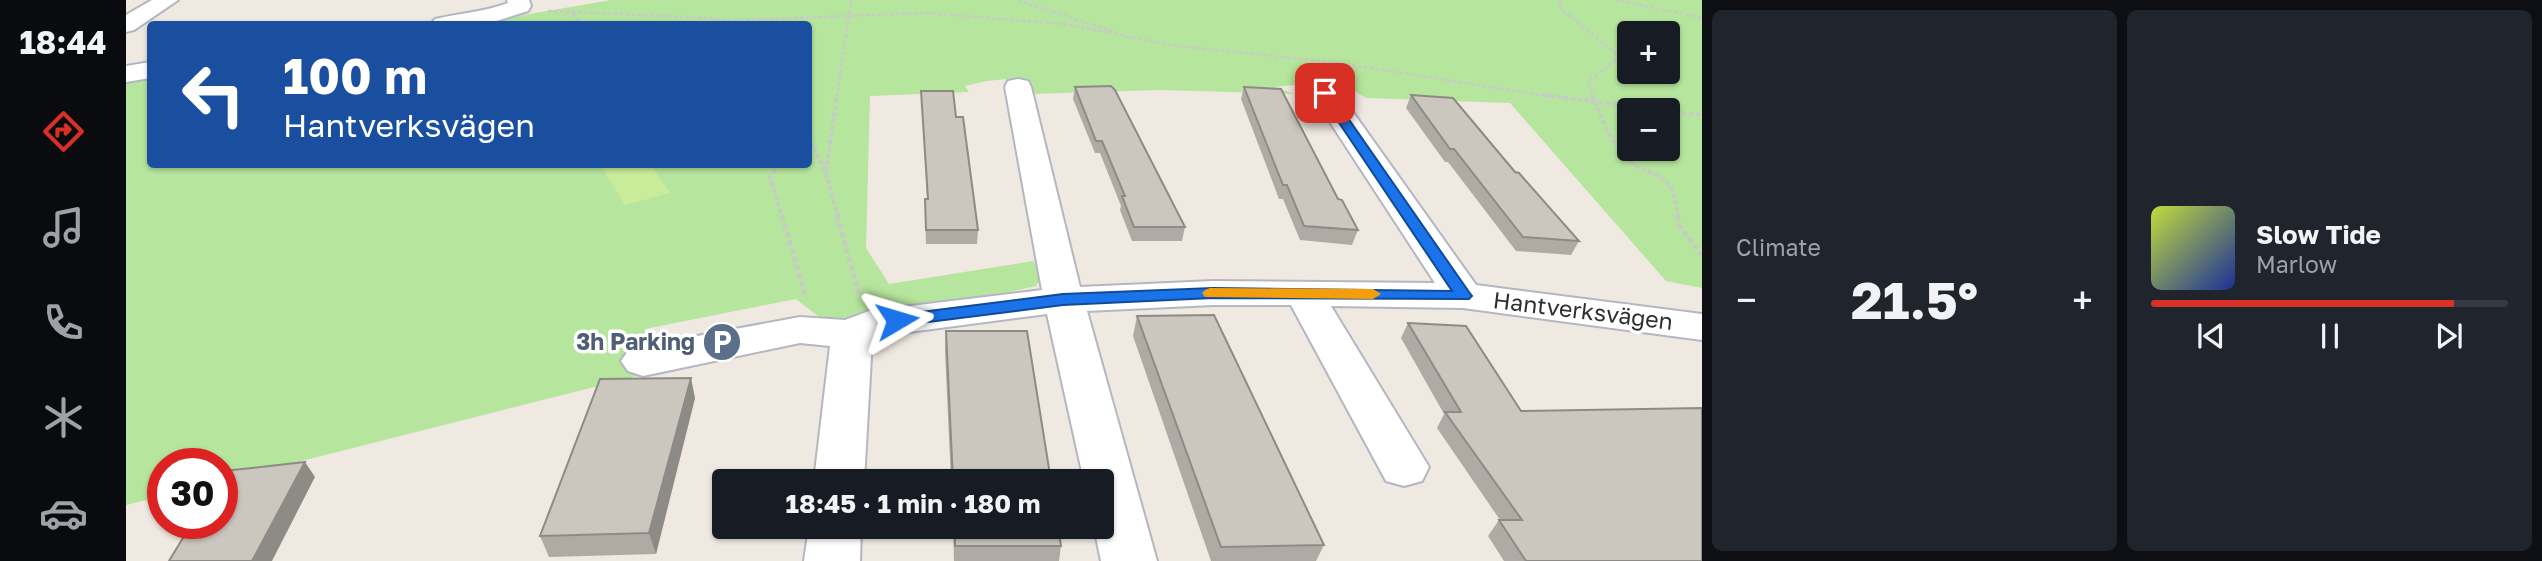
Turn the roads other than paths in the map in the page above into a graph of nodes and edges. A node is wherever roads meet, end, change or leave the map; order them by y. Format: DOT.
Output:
graph roads {
  1 [pos="167,0"];
  2 [pos="519,3"];
  3 [pos="464,21"];
  4 [pos="126,25"];
  5 [pos="147,70"];
  6 [pos="126,74"];
  7 [pos="1018,87"];
  8 [pos="1325,93"];
  9 [pos="1304,293"];
  10 [pos="1463,296"];
  11 [pos="1063,299"];
  12 [pos="856,315"];
  13 [pos="1702,327"];
  14 [pos="643,361"];
  15 [pos="1404,467"];
  16 [pos="840,469"];
  17 [pos="834,539"];
  18 [pos="832,561"];
  19 [pos="1129,561"];
  1 -- 4 [label="street"];
  2 -- 3 [label="street"];
  5 -- 6 [label="street"];
  7 -- 11 [label="street"];
  8 -- 10 [label="street, Hantverksvägen"];
  9 -- 10 [label="street, Hantverksvägen"];
  9 -- 11 [label="street, Hantverksvägen"];
  9 -- 15 [label="street"];
  10 -- 13 [label="street, Hantverksvägen"];
  11 -- 12 [label="street, Hantverksvägen"];
  11 -- 19 [label="street"];
  12 -- 14 [label="street"];
  12 -- 16 [label="street"];
  17 -- 18 [label="street"];
}
